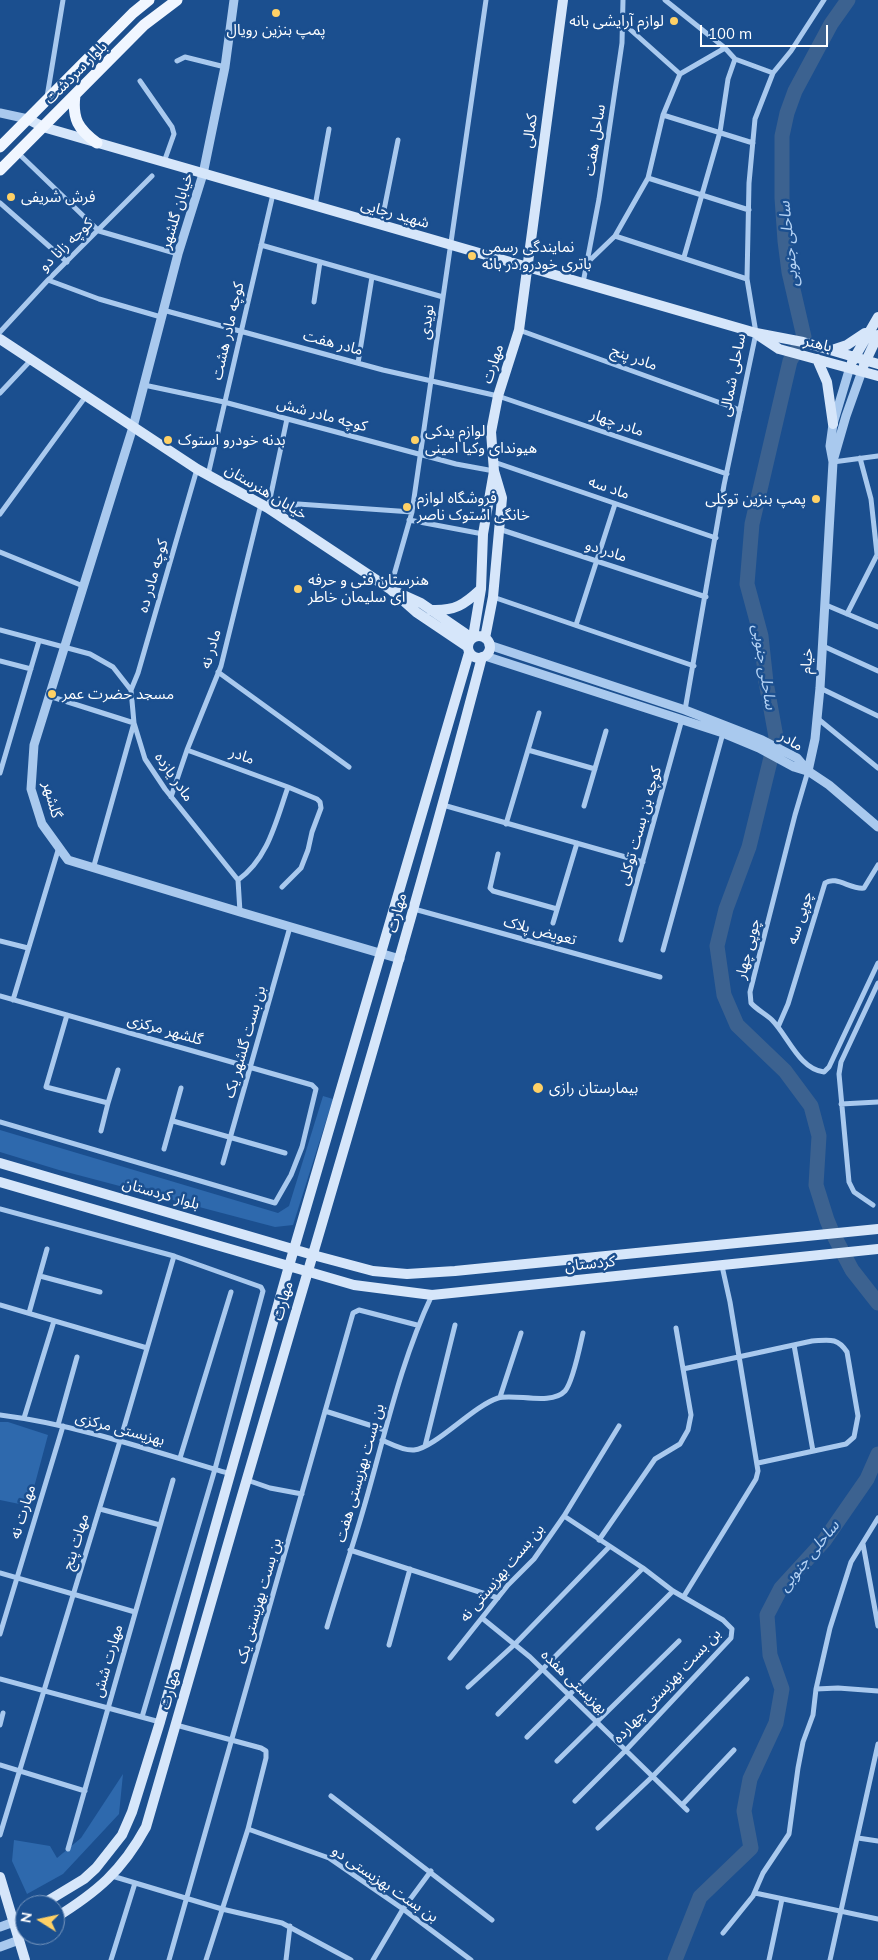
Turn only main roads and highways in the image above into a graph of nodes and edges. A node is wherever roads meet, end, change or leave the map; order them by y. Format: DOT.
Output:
graph roads {
  1 [pos="149,0"];
  2 [pos="177,0"];
  3 [pos="563,0"];
  4 [pos="75,95"];
  5 [pos="28,119"];
  6 [pos="43,127"];
  7 [pos="98,143"];
  8 [pos="0,147"];
  9 [pos="0,170"];
  10 [pos="526,267"];
  11 [pos="878,317"];
  12 [pos="874,332"];
  13 [pos="756,333"];
  14 [pos="783,337"];
  15 [pos="0,339"];
  16 [pos="832,350"];
  17 [pos="854,357"];
  18 [pos="815,358"];
  19 [pos="866,360"];
  20 [pos="878,364"];
  21 [pos="850,368"];
  22 [pos="862,371"];
  23 [pos="878,376"];
  24 [pos="833,424"];
  25 [pos="494,467"];
  26 [pos="390,589"];
  27 [pos="481,589"];
  28 [pos="431,610"];
  29 [pos="487,641"];
  30 [pos="471,644"];
  31 [pos="483,656"];
  32 [pos="0,1163"];
  33 [pos="0,1182"];
  34 [pos="878,1229"];
  35 [pos="294,1249"];
  36 [pos="878,1249"];
  37 [pos="313,1255"];
  38 [pos="289,1266"];
  39 [pos="308,1272"];
  40 [pos="231,1474"];
  41 [pos="246,1480"];
  42 [pos="160,1722"];
  43 [pos="176,1725"];
  44 [pos="0,1876"];
  45 [pos="57,1895"];
  46 [pos="65,1911"];
  47 [pos="14,1922"];
  48 [pos="24,1945"];
  49 [pos="25,1960"];
  1 -- 5 [label="main road"];
  2 -- 4 [label="main road, بلوار سردشت"];
  3 -- 10 [label="main road, کمالی"];
  4 -- 6 [label="main road, بلوار سردشت"];
  4 -- 7 [label="main road"];
  5 -- 6 [label="main road, شهید رجایی"];
  5 -- 8 [label="main road"];
  6 -- 7 [label="main road, شهید رجایی"];
  6 -- 9 [label="main road, بلوار سردشت"];
  7 -- 10 [label="main road, شهید رجایی"];
  10 -- 13 [label="main road, شهید رجایی"];
  10 -- 25 [label="main road, مهارت"];
  11 -- 12 [label="main road"];
  12 -- 16 [label="main road"];
  12 -- 17 [label="main road, خیام"];
  12 -- 19 [label="main road"];
  13 -- 14 [label="main road, شهید رجایی"];
  13 -- 18 [label="main road, باهنر"];
  14 -- 16 [label="main road, باهنر"];
  15 -- 26 [label="main road, خیابان هنرستان"];
  16 -- 17 [label="main road, باهنر"];
  17 -- 19 [label="main road, باهنر"];
  17 -- 21 [label="main road, خیام"];
  18 -- 21 [label="main road, باهنر"];
  18 -- 24 [label="main road"];
  19 -- 20 [label="main road, باهنر"];
  19 -- 22 [label="main road"];
  21 -- 22 [label="main road, باهنر"];
  22 -- 23 [label="main road, باهنر"];
  25 -- 27 [label="main road, مهارت"];
  25 -- 29 [label="main road, مهارت"];
  26 -- 28 [label="main road, خیابان هنرستان"];
  26 -- 30 [label="main road, خیابان هنرستان"];
  27 -- 28 [label="main road"];
  27 -- 30 [label="main road, مهارت"];
  28 -- 30 [label="main road, خیابان هنرستان"];
  29 -- 30 [label="main road"];
  29 -- 31 [label="main road"];
  30 -- 31 [label="main road"];
  30 -- 35 [label="main road, مهارت"];
  31 -- 37 [label="main road, مهارت"];
  32 -- 35 [label="main road, بلوار کردستان"];
  33 -- 38 [label="main road"];
  34 -- 37 [label="main road, کردستان"];
  35 -- 37 [label="main road, بلوار کردستان"];
  35 -- 38 [label="main road, مهارت"];
  36 -- 39 [label="main road, کردستان"];
  37 -- 39 [label="main road, مهارت"];
  38 -- 39 [label="main road"];
  38 -- 40 [label="main road, مهارت"];
  39 -- 41 [label="main road, مهارت"];
  40 -- 41 [label="main road"];
  40 -- 42 [label="main road, مهارت"];
  41 -- 43 [label="main road, مهارت"];
  42 -- 43 [label="main road"];
  42 -- 45 [label="main road, مهارت"];
  43 -- 46 [label="main road, مهارت"];
  44 -- 47 [label="main road"];
  48 -- 49 [label="main road"];
}
